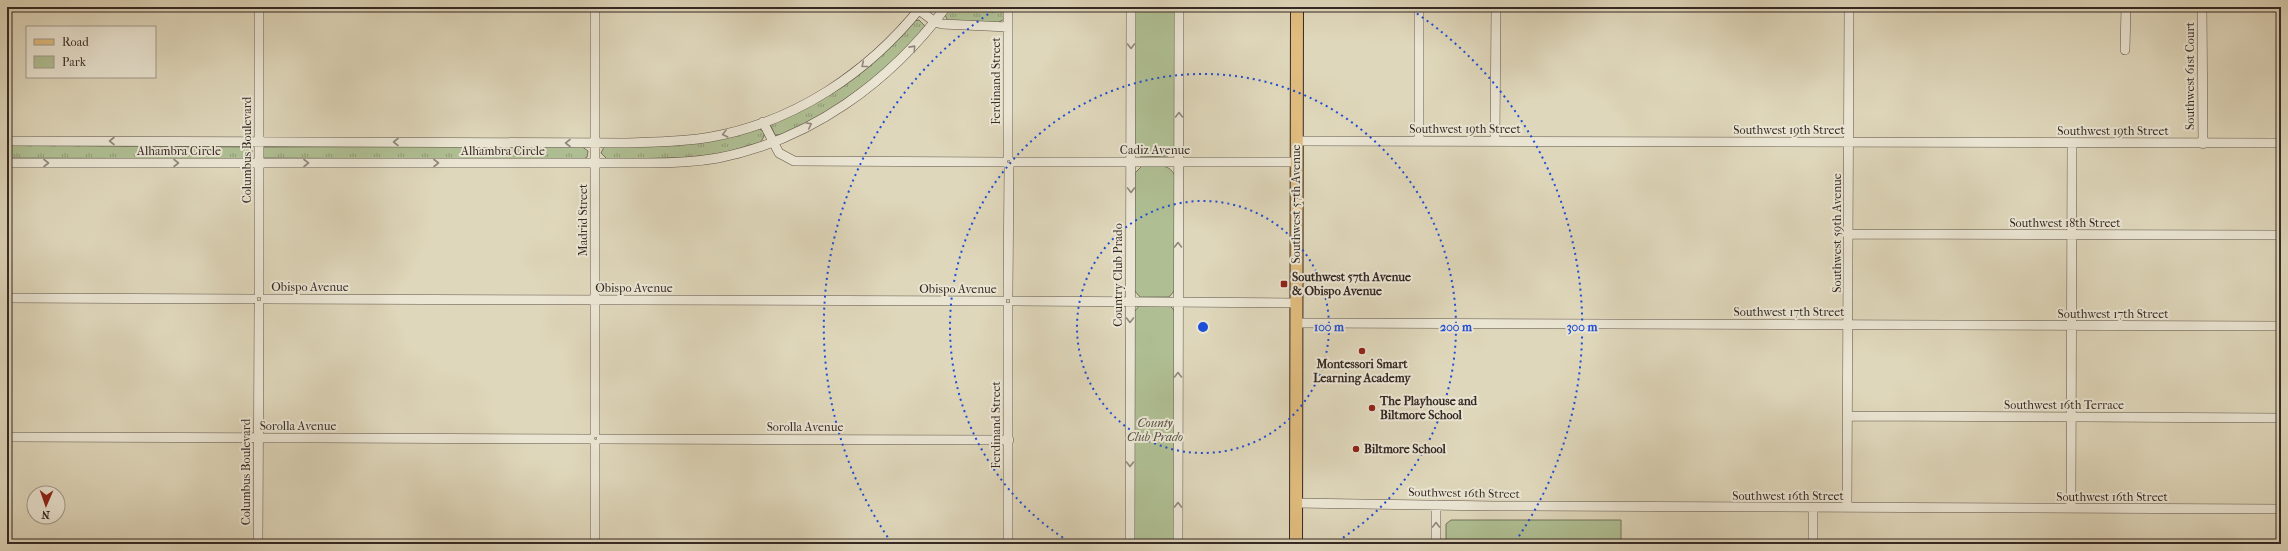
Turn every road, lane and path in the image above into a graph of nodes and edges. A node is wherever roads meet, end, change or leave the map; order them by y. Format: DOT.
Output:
graph roads {
  1 [pos="259,7"];
  2 [pos="595,7"];
  3 [pos="946,7"];
  4 [pos="1008,7"];
  5 [pos="1131,7"];
  6 [pos="1179,7"];
  7 [pos="1297,7"];
  8 [pos="1419,7"];
  9 [pos="1496,7"];
  10 [pos="1849,7"];
  11 [pos="2126,7"];
  12 [pos="2202,7"];
  13 [pos="918,8"];
  14 [pos="935,22"];
  15 [pos="1008,27"];
  16 [pos="2126,50"];
  17 [pos="763,122"];
  18 [pos="773,140"];
  19 [pos="7,141"];
  20 [pos="1419,141"];
  21 [pos="1496,141"];
  22 [pos="259,142"];
  23 [pos="1297,142"];
  24 [pos="1849,142"];
  25 [pos="595,143"];
  26 [pos="2072,143"];
  27 [pos="2281,143"];
  28 [pos="2202,144"];
  29 [pos="1008,162"];
  30 [pos="1131,162"];
  31 [pos="1179,162"];
  32 [pos="1296,162"];
  33 [pos="7,163"];
  34 [pos="259,163"];
  35 [pos="595,163"];
  36 [pos="1848,234"];
  37 [pos="2073,235"];
  38 [pos="2281,235"];
  39 [pos="7,298"];
  40 [pos="259,299"];
  41 [pos="595,300"];
  42 [pos="1008,301"];
  43 [pos="1130,301"];
  44 [pos="1178,302"];
  45 [pos="1296,303"];
  46 [pos="1296,323"];
  47 [pos="1848,324"];
  48 [pos="2072,326"];
  49 [pos="2281,326"];
  50 [pos="1848,416"];
  51 [pos="2071,417"];
  52 [pos="2281,418"];
  53 [pos="7,437"];
  54 [pos="258,438"];
  55 [pos="595,439"];
  56 [pos="1009,440"];
  57 [pos="1295,503"];
  58 [pos="1436,505"];
  59 [pos="1813,508"];
  60 [pos="1847,508"];
  61 [pos="2071,508"];
  62 [pos="2281,509"];
  63 [pos="258,544"];
  64 [pos="595,544"];
  65 [pos="1008,544"];
  66 [pos="1130,544"];
  67 [pos="1178,544"];
  68 [pos="1296,544"];
  69 [pos="1436,544"];
  70 [pos="1814,544"];
  1 -- 22 [label="street, Columbus Boulevard"];
  2 -- 25 [label="street, Madrid Street"];
  3 -- 14 [label="street, Alhambra Circle"];
  4 -- 15 [label="street, Ferdinand Street"];
  5 -- 30 [label="street, Country Club Prado, one-way"];
  31 -- 6 [label="street, one-way"];
  7 -- 23 [label="main road, Southwest 57th Avenue"];
  8 -- 20 [label="street"];
  9 -- 21 [label="street"];
  10 -- 24 [label="street, Southwest 59th Avenue"];
  11 -- 16 [label="street"];
  12 -- 28 [label="street, Southwest 61st Court"];
  13 -- 14 [label="street"];
  13 -- 17 [label="street, Alhambra Circle, one-way"];
  14 -- 15 [label="street"];
  18 -- 14 [label="street, Alhambra Circle, one-way"];
  15 -- 29 [label="street, Ferdinand Street"];
  17 -- 18 [label="street, Cadiz Avenue"];
  17 -- 25 [label="street, Alhambra Circle, one-way"];
  18 -- 29 [label="street, Cadiz Avenue"];
  18 -- 35 [label="street, Alhambra Circle"];
  22 -- 19 [label="street, Alhambra Circle, one-way"];
  20 -- 21 [label="street, Southwest 19th Street"];
  20 -- 23 [label="street, Southwest 19th Street"];
  21 -- 24 [label="street, Southwest 19th Street"];
  25 -- 22 [label="street, Alhambra Circle, one-way"];
  22 -- 34 [label="street, Columbus Boulevard"];
  23 -- 32 [label="main road, Southwest 57th Avenue"];
  24 -- 26 [label="street, Southwest 19th Street"];
  24 -- 36 [label="street, Southwest 59th Avenue"];
  25 -- 35 [label="street, Madrid Street"];
  26 -- 28 [label="street, Southwest 19th Street"];
  26 -- 37 [label="street"];
  27 -- 28 [label="street, Southwest 19th Street"];
  29 -- 30 [label="street, Cadiz Avenue"];
  29 -- 42 [label="street, Ferdinand Street"];
  30 -- 31 [label="street, Cadiz Avenue"];
  30 -- 43 [label="street, Country Club Prado, one-way"];
  31 -- 32 [label="street, Cadiz Avenue"];
  44 -- 31 [label="street, one-way"];
  32 -- 45 [label="main road, Southwest 57th Avenue"];
  33 -- 34 [label="street, Alhambra Circle, one-way"];
  34 -- 35 [label="street, Alhambra Circle, one-way"];
  34 -- 40 [label="street, Columbus Boulevard"];
  35 -- 41 [label="street, Madrid Street"];
  36 -- 37 [label="street, Southwest 18th Street"];
  36 -- 47 [label="street, Southwest 59th Avenue"];
  37 -- 38 [label="street, Southwest 18th Street"];
  37 -- 48 [label="street"];
  39 -- 40 [label="street, Obispo Avenue"];
  40 -- 41 [label="street, Obispo Avenue"];
  40 -- 54 [label="street, Columbus Boulevard"];
  41 -- 42 [label="street, Obispo Avenue"];
  41 -- 55 [label="street, Madrid Street"];
  42 -- 43 [label="street, Obispo Avenue"];
  42 -- 56 [label="street, Ferdinand Street"];
  43 -- 44 [label="street, Obispo Avenue"];
  43 -- 66 [label="street, Country Club Prado, one-way"];
  44 -- 45 [label="street, Obispo Avenue"];
  67 -- 44 [label="street, one-way"];
  45 -- 46 [label="main road, Southwest 57th Avenue"];
  46 -- 47 [label="street, Southwest 17th Street"];
  46 -- 57 [label="main road, Southwest 57th Avenue"];
  47 -- 48 [label="street, Southwest 17th Street"];
  47 -- 50 [label="street, Southwest 59th Avenue"];
  48 -- 49 [label="street, Southwest 17th Street"];
  48 -- 51 [label="street"];
  50 -- 51 [label="street, Southwest 16th Terrace"];
  50 -- 60 [label="street, Southwest 59th Avenue"];
  51 -- 52 [label="street, Southwest 16th Terrace"];
  51 -- 61 [label="street"];
  53 -- 54 [label="street, Sorolla Avenue"];
  54 -- 55 [label="street, Sorolla Avenue"];
  54 -- 63 [label="street, Columbus Boulevard"];
  55 -- 56 [label="street, Sorolla Avenue"];
  55 -- 64 [label="street, Madrid Street"];
  56 -- 65 [label="street, Ferdinand Street"];
  57 -- 58 [label="street, Southwest 16th Street"];
  57 -- 68 [label="main road, Southwest 57th Avenue"];
  58 -- 59 [label="street, Southwest 16th Street"];
  69 -- 58 [label="street, one-way"];
  59 -- 60 [label="street, Southwest 16th Street"];
  59 -- 70 [label="street"];
  60 -- 61 [label="street, Southwest 16th Street"];
  61 -- 62 [label="street, Southwest 16th Street"];
}
